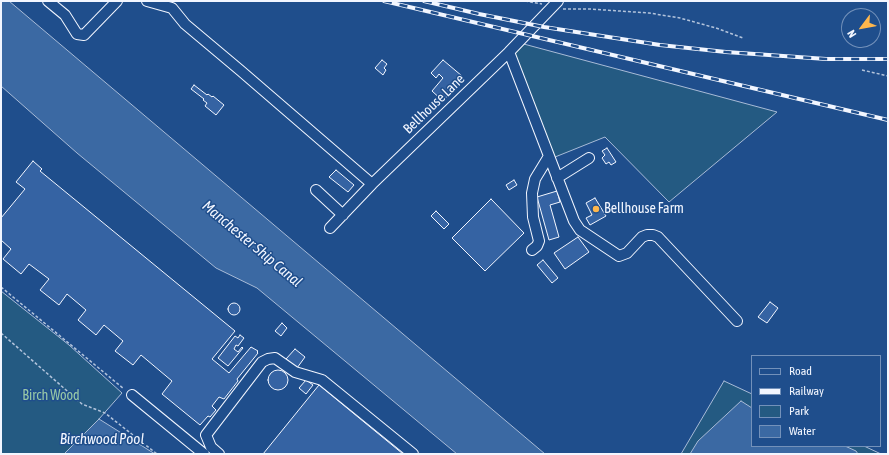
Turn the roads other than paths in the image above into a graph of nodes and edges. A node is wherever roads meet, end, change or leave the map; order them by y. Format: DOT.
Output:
graph roads {
  1 [pos="48,1"];
  2 [pos="117,1"];
  3 [pos="146,1"];
  4 [pos="555,4"];
  5 [pos="509,52"];
  6 [pos="549,156"];
  7 [pos="589,158"];
  8 [pos="557,178"];
  9 [pos="372,184"];
  10 [pos="316,190"];
  11 [pos="343,215"];
  12 [pos="330,228"];
  13 [pos="532,250"];
  14 [pos="737,321"];
  15 [pos="132,395"];
  16 [pos="204,454"];
  17 [pos="219,454"];
  18 [pos="413,454"];
  1 -- 2 [label="street"];
  3 -- 9 [label="street"];
  4 -- 5 [label="street, Bellhouse Lane"];
  5 -- 6 [label="street"];
  5 -- 9 [label="street, Bellhouse Lane"];
  6 -- 8 [label="street"];
  6 -- 13 [label="street"];
  7 -- 8 [label="street"];
  8 -- 14 [label="street"];
  9 -- 11 [label="street, Bellhouse Lane"];
  10 -- 11 [label="street"];
  11 -- 12 [label="street, Bellhouse Lane"];
  15 -- 16 [label="street"];
  17 -- 18 [label="street"];
}
